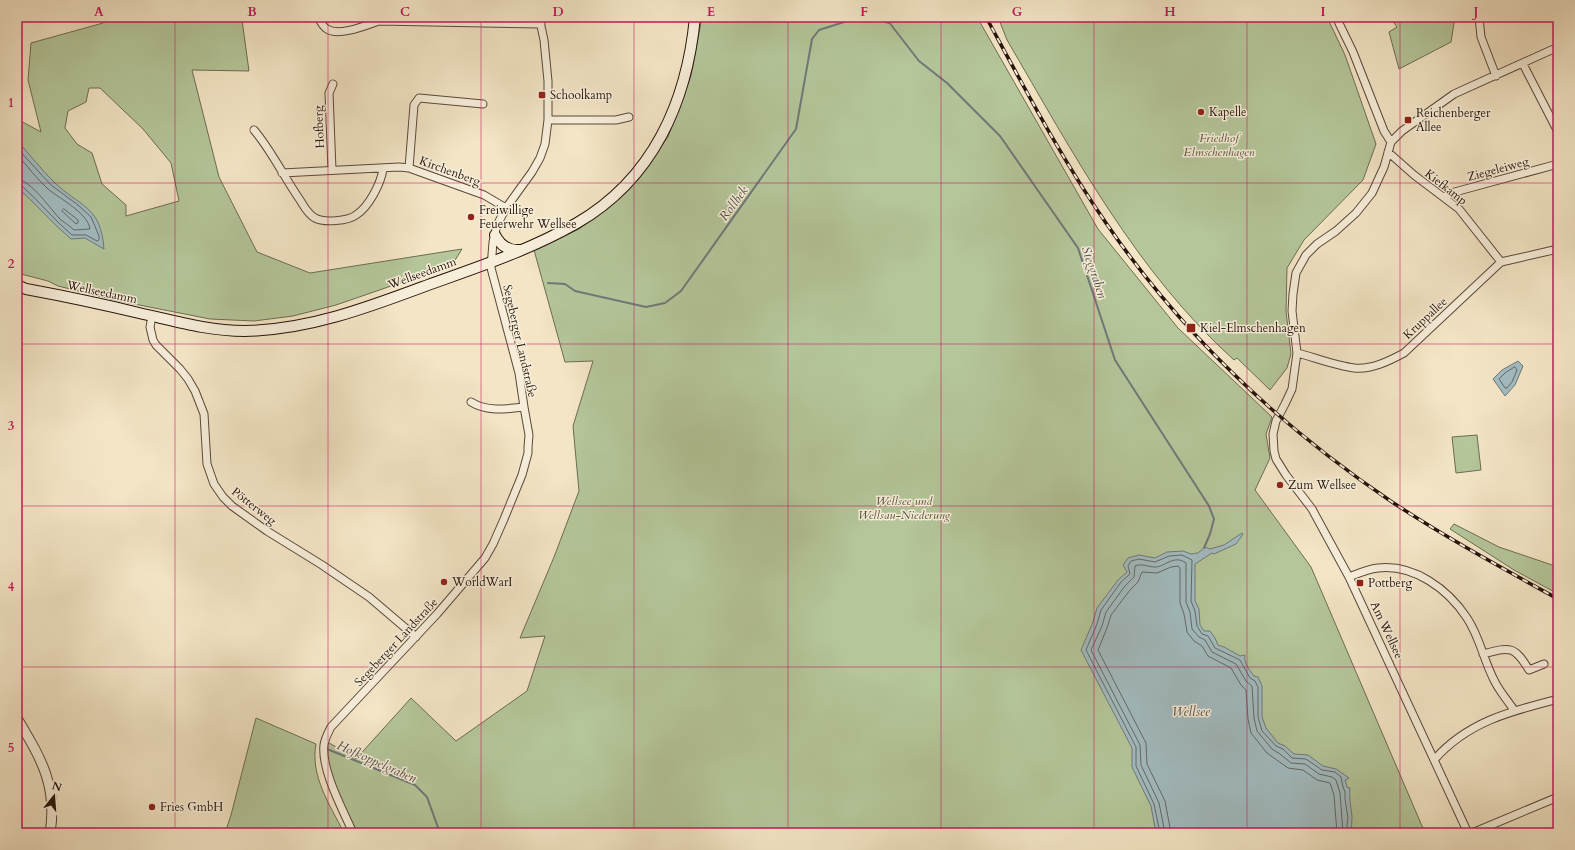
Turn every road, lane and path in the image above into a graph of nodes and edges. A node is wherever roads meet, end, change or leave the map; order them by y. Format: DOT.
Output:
graph roads {
  1 [pos="318,17"];
  2 [pos="695,17"];
  3 [pos="1336,17"];
  4 [pos="1479,17"];
  5 [pos="540,21"];
  6 [pos="1558,47"];
  7 [pos="1523,64"];
  8 [pos="1496,76"];
  9 [pos="333,84"];
  10 [pos="483,104"];
  11 [pos="629,117"];
  12 [pos="548,120"];
  13 [pos="254,130"];
  14 [pos="1558,132"];
  15 [pos="1391,142"];
  16 [pos="1388,152"];
  17 [pos="1558,164"];
  18 [pos="409,168"];
  19 [pos="383,169"];
  20 [pos="332,170"];
  21 [pos="282,173"];
  22 [pos="1445,197"];
  23 [pos="506,208"];
  24 [pos="495,235"];
  25 [pos="1558,249"];
  26 [pos="520,250"];
  27 [pos="491,261"];
  28 [pos="1501,262"];
  29 [pos="20,288"];
  30 [pos="152,316"];
  31 [pos="1297,353"];
  32 [pos="471,402"];
  33 [pos="524,407"];
  34 [pos="1349,577"];
  35 [pos="416,637"];
  36 [pos="1483,654"];
  37 [pos="1544,664"];
  38 [pos="1558,699"];
  39 [pos="1514,710"];
  40 [pos="17,718"];
  41 [pos="1434,760"];
  42 [pos="1558,797"];
  43 [pos="50,833"];
  44 [pos="353,833"];
  45 [pos="1468,833"];
  46 [pos="1472,833"];
  1 -- 5 [label="street"];
  2 -- 26 [label="main road, Wellseedamm"];
  3 -- 15 [label="street"];
  4 -- 8 [label="street"];
  5 -- 12 [label="street, Segeberger Landstraße"];
  6 -- 7 [label="street"];
  7 -- 8 [label="street"];
  7 -- 14 [label="street"];
  8 -- 15 [label="street"];
  9 -- 20 [label="street, Hofberg"];
  10 -- 18 [label="street"];
  11 -- 12 [label="street"];
  12 -- 23 [label="street, Segeberger Landstraße"];
  13 -- 21 [label="street"];
  15 -- 16 [label="street"];
  16 -- 22 [label="street, Kiefkamp"];
  16 -- 31 [label="street"];
  17 -- 22 [label="street, Ziegeleiweg"];
  18 -- 19 [label="street, Kirchenberg"];
  18 -- 23 [label="street, Kirchenberg"];
  19 -- 20 [label="street, Kirchenberg"];
  19 -- 21 [label="street"];
  20 -- 21 [label="street, Kirchenberg"];
  22 -- 28 [label="street, Kiefkamp"];
  23 -- 24 [label="street, Segeberger Landstraße"];
  24 -- 26 [label="main road"];
  24 -- 27 [label="street, Segeberger Landstraße"];
  25 -- 28 [label="street"];
  26 -- 27 [label="main road, Wellseedamm"];
  27 -- 30 [label="main road, Wellseedamm"];
  27 -- 33 [label="street, Segeberger Landstraße"];
  28 -- 31 [label="street, Kruppallee"];
  29 -- 30 [label="main road, Wellseedamm"];
  30 -- 35 [label="street, Pötterweg"];
  31 -- 34 [label="street, Am Wellsee"];
  32 -- 33 [label="street"];
  33 -- 35 [label="street, Segeberger Landstraße"];
  34 -- 36 [label="street"];
  34 -- 41 [label="street, Am Wellsee"];
  35 -- 44 [label="street, Segeberger Landstraße"];
  36 -- 37 [label="street"];
  36 -- 39 [label="street"];
  38 -- 39 [label="street"];
  39 -- 41 [label="street"];
  40 -- 43 [label="street"];
  41 -- 45 [label="street, Am Wellsee"];
  42 -- 46 [label="street"];
}
